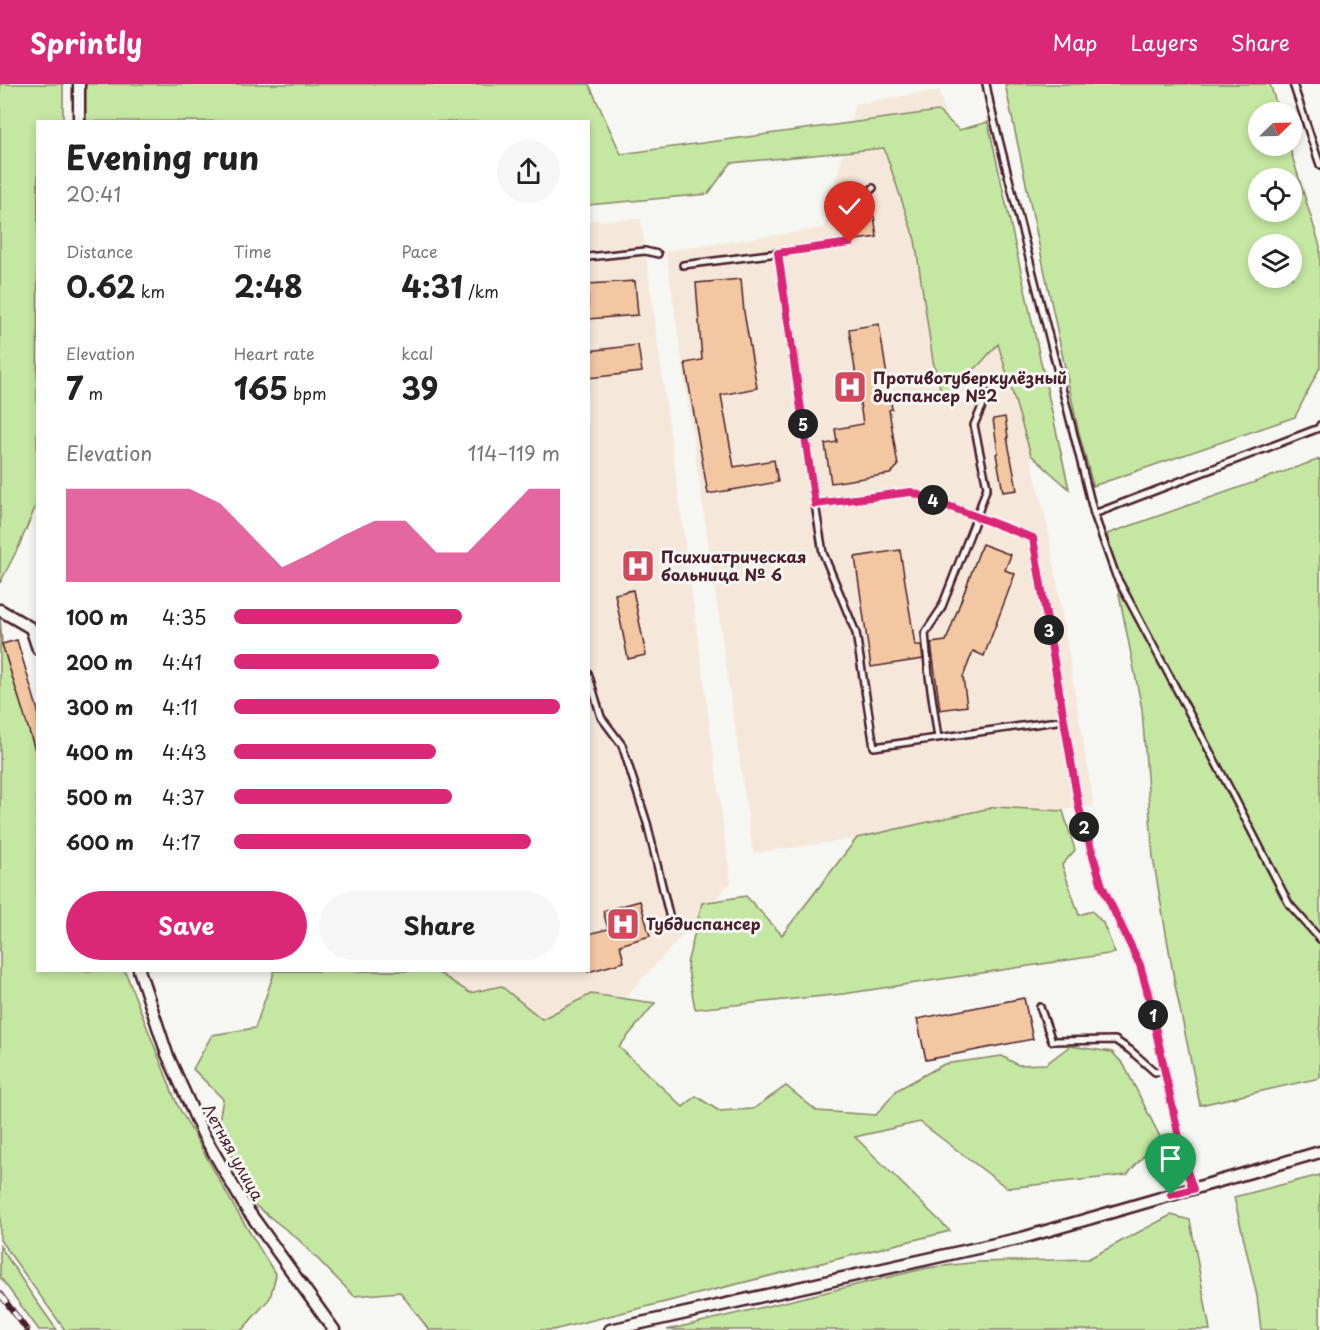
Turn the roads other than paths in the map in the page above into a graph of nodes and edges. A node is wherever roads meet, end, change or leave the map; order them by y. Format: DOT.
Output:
graph roads {
  1 [pos="79,84"];
  2 [pos="986,84"];
  3 [pos="1293,84"];
  4 [pos="79,120"];
  5 [pos="1320,165"];
  6 [pos="873,188"];
  7 [pos="778,253"];
  8 [pos="658,254"];
  9 [pos="590,256"];
  10 [pos="683,265"];
  11 [pos="988,393"];
  12 [pos="1320,427"];
  13 [pos="815,504"];
  14 [pos="1094,514"];
  15 [pos="977,516"];
  16 [pos="0,610"];
  17 [pos="34,625"];
  18 [pos="590,680"];
  19 [pos="1064,720"];
  20 [pos="938,738"];
  21 [pos="672,927"];
  22 [pos="1320,939"];
  23 [pos="140,972"];
  24 [pos="1040,1007"];
  25 [pos="1164,1071"];
  26 [pos="1320,1152"];
  27 [pos="1193,1189"];
  28 [pos="334,1330"];
  29 [pos="610,1330"];
  1 -- 4 [label="street"];
  2 -- 14 [label="lane"];
  3 -- 5 [label="lane"];
  6 -- 7 [label="lane"];
  7 -- 10 [label="lane"];
  7 -- 13 [label="lane"];
  8 -- 9 [label="lane"];
  11 -- 15 [label="lane"];
  12 -- 14 [label="lane"];
  13 -- 15 [label="lane"];
  13 -- 20 [label="lane"];
  14 -- 22 [label="lane"];
  15 -- 19 [label="lane"];
  15 -- 20 [label="lane"];
  16 -- 17 [label="street"];
  18 -- 21 [label="lane"];
  19 -- 20 [label="lane"];
  19 -- 25 [label="lane"];
  23 -- 28 [label="street, Летняя улица"];
  24 -- 25 [label="lane"];
  25 -- 27 [label="lane"];
  26 -- 27 [label="street"];
  27 -- 29 [label="street"];
}
